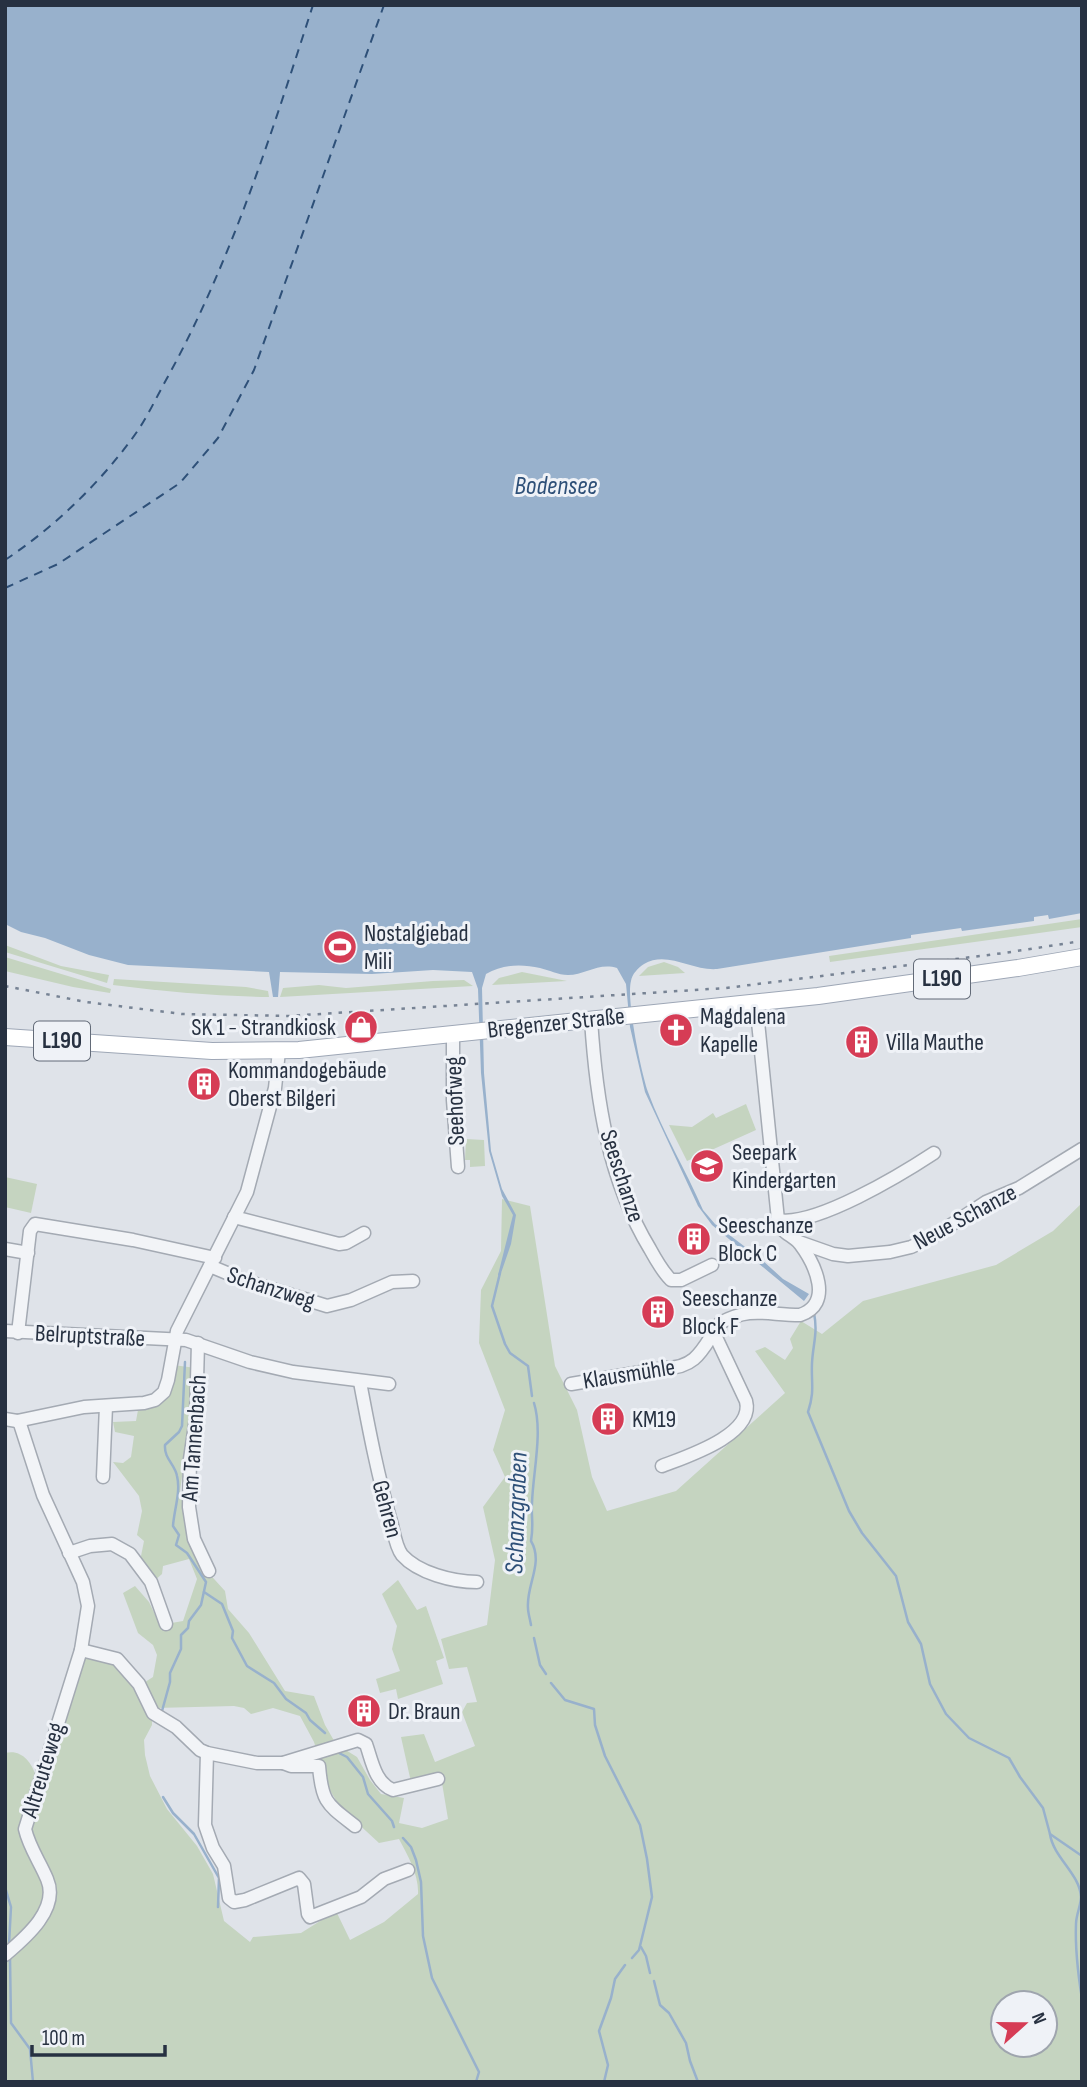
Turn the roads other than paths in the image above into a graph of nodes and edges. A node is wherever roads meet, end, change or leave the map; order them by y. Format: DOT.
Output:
graph roads {
  1 [pos="1082,957"];
  2 [pos="755,1002"];
  3 [pos="591,1019"];
  4 [pos="453,1034"];
  5 [pos="5,1037"];
  6 [pos="278,1051"];
  7 [pos="1082,1149"];
  8 [pos="934,1153"];
  9 [pos="458,1167"];
  10 [pos="234,1217"];
  11 [pos="778,1220"];
  12 [pos="364,1233"];
  13 [pos="799,1242"];
  14 [pos="5,1248"];
  15 [pos="29,1253"];
  16 [pos="212,1262"];
  17 [pos="712,1265"];
  18 [pos="413,1281"];
  19 [pos="12,1332"];
  20 [pos="714,1333"];
  21 [pos="176,1340"];
  22 [pos="198,1343"];
  23 [pos="360,1382"];
  24 [pos="389,1384"];
  25 [pos="571,1384"];
  26 [pos="106,1406"];
  27 [pos="11,1420"];
  28 [pos="662,1466"];
  29 [pos="103,1477"];
  30 [pos="69,1553"];
  31 [pos="209,1571"];
  32 [pos="477,1582"];
  33 [pos="166,1624"];
  34 [pos="81,1650"];
  35 [pos="207,1753"];
  36 [pos="283,1763"];
  37 [pos="438,1779"];
  38 [pos="355,1826"];
  39 [pos="408,1870"];
  40 [pos="8,1952"];
  1 -- 2 [label="main road, Bregenzer Straße / L190"];
  2 -- 3 [label="main road, Bregenzer Straße / L190"];
  2 -- 11 [label="street"];
  3 -- 4 [label="main road, Bregenzer Straße / L190"];
  3 -- 17 [label="street, Seeschanze"];
  4 -- 6 [label="main road, Bregenzer Straße / L190"];
  4 -- 9 [label="street, Seehofweg"];
  5 -- 6 [label="main road, L190"];
  6 -- 10 [label="street, Am Tannenbach"];
  7 -- 13 [label="street, Neue Schanze"];
  8 -- 11 [label="street"];
  10 -- 12 [label="street"];
  10 -- 16 [label="street, Am Tannenbach"];
  11 -- 13 [label="street, Klausmühle"];
  13 -- 20 [label="street, Klausmühle"];
  14 -- 15 [label="street"];
  15 -- 16 [label="street, Schanzweg"];
  15 -- 19 [label="street"];
  16 -- 18 [label="street, Schanzweg"];
  16 -- 21 [label="street, Am Tannenbach"];
  19 -- 21 [label="street, Belruptstraße"];
  20 -- 25 [label="street, Klausmühle"];
  20 -- 28 [label="street"];
  21 -- 22 [label="street"];
  21 -- 26 [label="street, Am Tannenbach"];
  22 -- 23 [label="street"];
  22 -- 31 [label="street, Am Tannenbach"];
  23 -- 24 [label="street"];
  23 -- 32 [label="street, Gehren"];
  26 -- 27 [label="street"];
  26 -- 29 [label="street"];
  27 -- 30 [label="street, Altreuteweg"];
  30 -- 33 [label="street"];
  30 -- 34 [label="street, Altreuteweg"];
  34 -- 35 [label="street"];
  34 -- 40 [label="street, Altreuteweg"];
  35 -- 36 [label="street"];
  35 -- 39 [label="street"];
  36 -- 37 [label="street"];
  36 -- 38 [label="street"];
}
